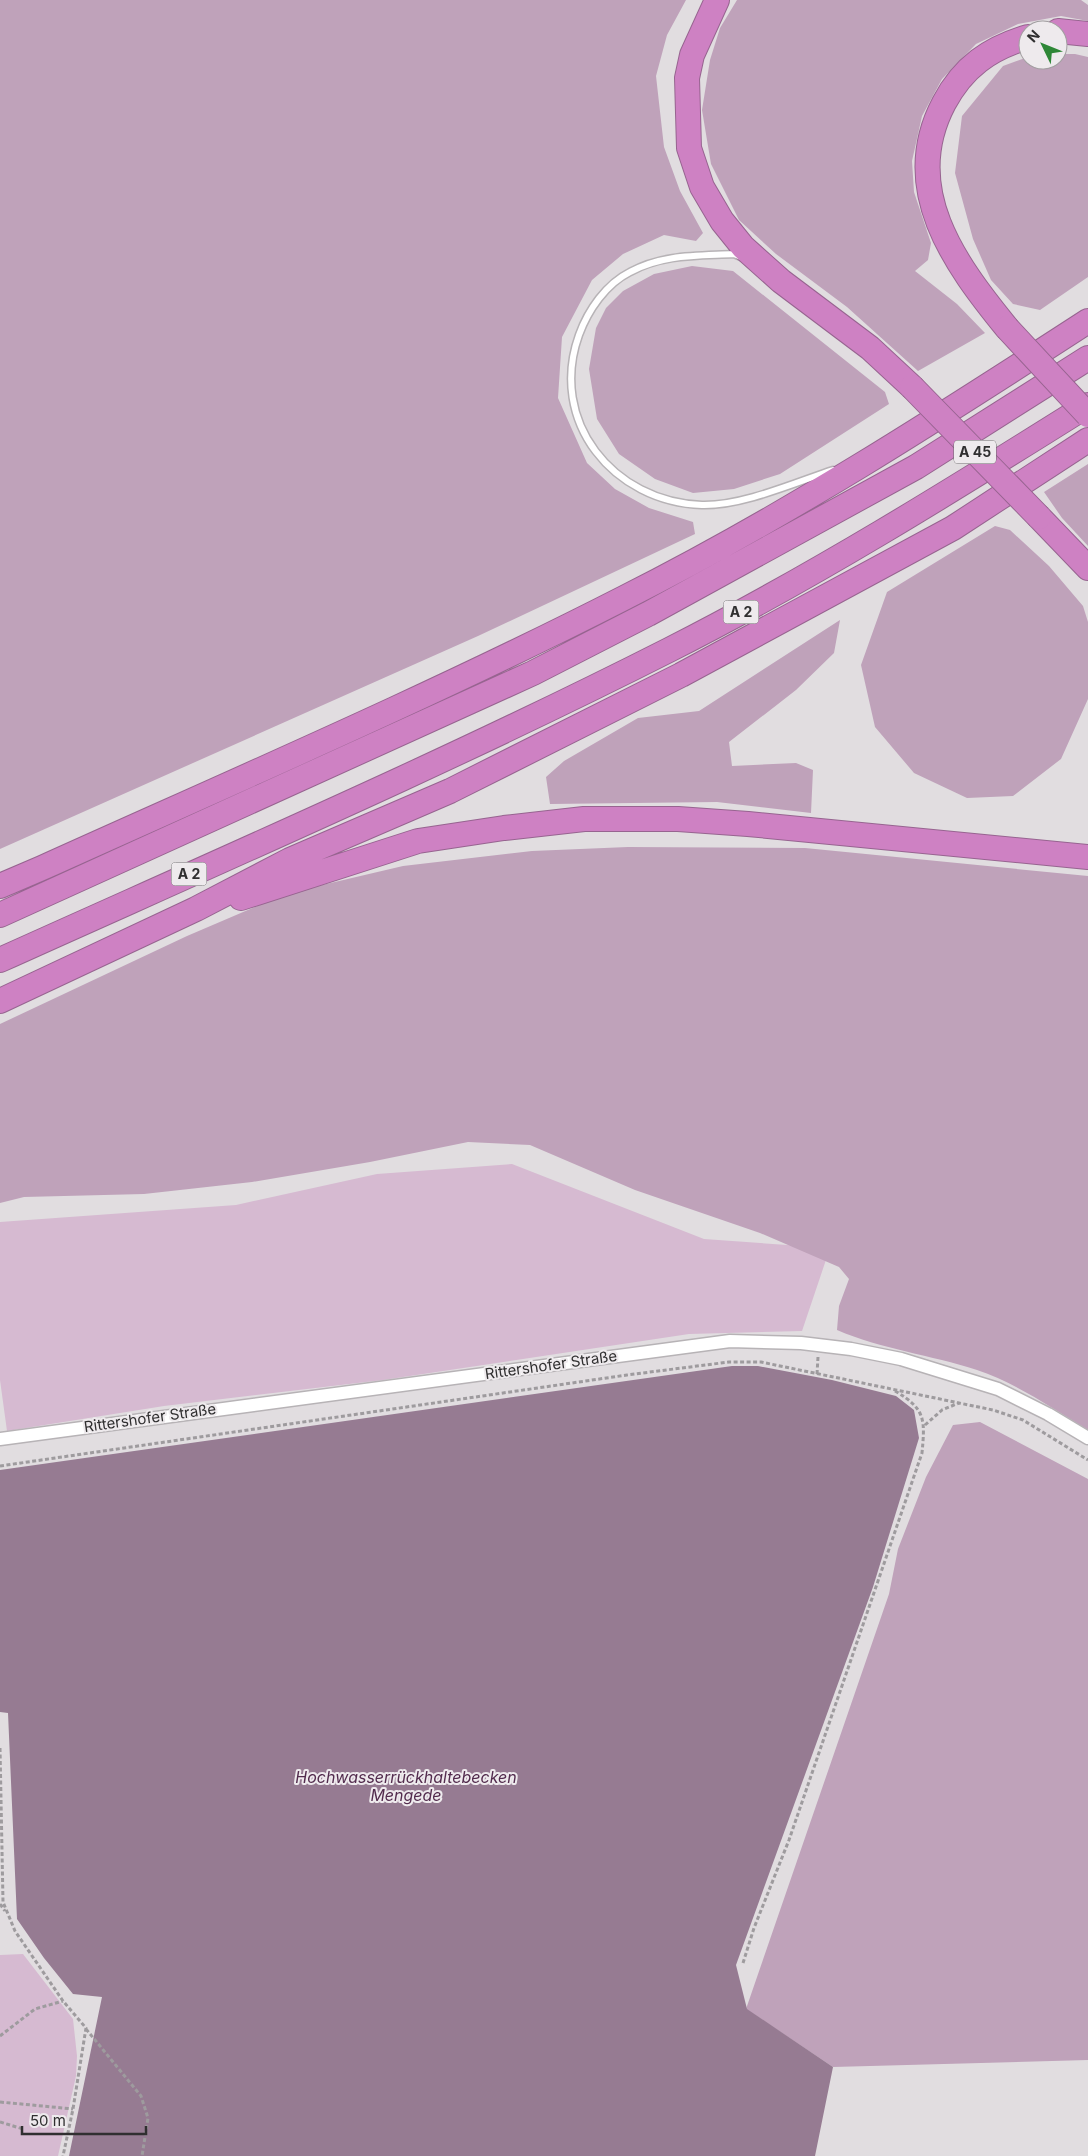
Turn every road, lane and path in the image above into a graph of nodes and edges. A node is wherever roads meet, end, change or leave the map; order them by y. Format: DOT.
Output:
graph roads {
  1 [pos="717,0"];
  2 [pos="1068,32"];
  3 [pos="1088,34"];
  4 [pos="1018,40"];
  5 [pos="760,262"];
  6 [pos="1088,315"];
  7 [pos="1088,321"];
  8 [pos="1049,346"];
  9 [pos="1088,358"];
  10 [pos="1088,405"];
  11 [pos="1088,415"];
  12 [pos="1088,440"];
  13 [pos="874,456"];
  14 [pos="1088,568"];
  15 [pos="1088,857"];
  16 [pos="0,886"];
  17 [pos="196,909"];
  18 [pos="0,915"];
  19 [pos="0,960"];
  20 [pos="0,1001"];
  21 [pos="893,1390"];
  22 [pos="959,1403"];
  23 [pos="925,1425"];
  24 [pos="1088,1438"];
  25 [pos="0,1439"];
  26 [pos="1088,1460"];
  27 [pos="0,1466"];
  28 [pos="0,1748"];
  29 [pos="0,1904"];
  30 [pos="8,1915"];
  31 [pos="744,1963"];
  32 [pos="63,2001"];
  33 [pos="86,2028"];
  34 [pos="0,2036"];
  35 [pos="0,2102"];
  36 [pos="72,2110"];
  37 [pos="0,2122"];
  38 [pos="23,2129"];
  39 [pos="62,2156"];
  40 [pos="142,2156"];
  1 -- 5 [label="highway"];
  2 -- 3 [label="highway"];
  4 -- 11 [label="highway, bridge"];
  5 -- 13 [label="lane"];
  5 -- 14 [label="highway, A 45, bridge"];
  6 -- 8 [label="highway"];
  7 -- 8 [label="highway"];
  8 -- 13 [label="highway"];
  9 -- 18 [label="highway"];
  10 -- 19 [label="highway, A 2"];
  12 -- 17 [label="highway"];
  13 -- 16 [label="highway"];
  15 -- 17 [label="highway"];
  17 -- 20 [label="highway"];
  21 -- 22 [label="path"];
  21 -- 23 [label="path"];
  21 -- 27 [label="path"];
  22 -- 23 [label="path"];
  22 -- 26 [label="path"];
  23 -- 31 [label="path"];
  24 -- 25 [label="street, Rittershofer Straße"];
  28 -- 30 [label="path"];
  29 -- 30 [label="path"];
  30 -- 32 [label="path"];
  32 -- 33 [label="path"];
  32 -- 34 [label="path"];
  33 -- 36 [label="path"];
  33 -- 40 [label="path"];
  35 -- 36 [label="path"];
  36 -- 39 [label="path"];
  37 -- 38 [label="path"];
}
